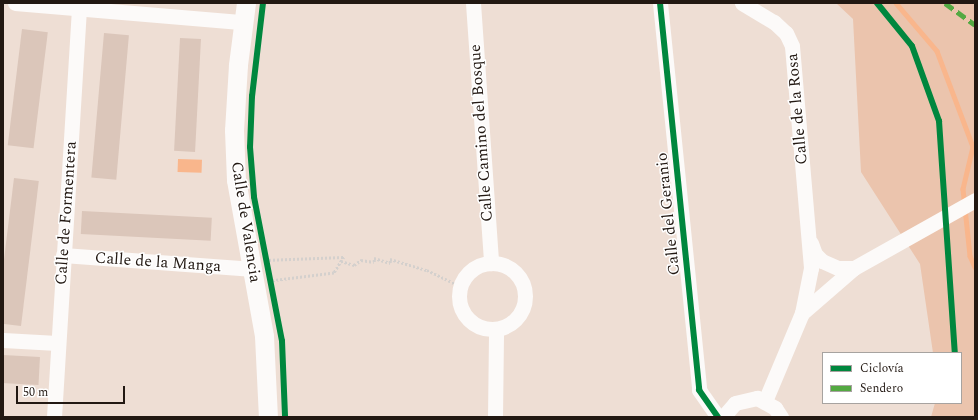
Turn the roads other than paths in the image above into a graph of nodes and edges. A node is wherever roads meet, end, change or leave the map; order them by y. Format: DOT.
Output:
graph roads {
  1 [pos="15,3"];
  2 [pos="246,3"];
  3 [pos="473,3"];
  4 [pos="660,3"];
  5 [pos="742,3"];
  6 [pos="59,4"];
  7 [pos="79,8"];
  8 [pos="243,22"];
  9 [pos="975,200"];
  10 [pos="809,238"];
  11 [pos="63,255"];
  12 [pos="491,263"];
  13 [pos="263,268"];
  14 [pos="854,268"];
  15 [pos="802,313"];
  16 [pos="496,330"];
  17 [pos="3,340"];
  18 [pos="57,344"];
  19 [pos="765,401"];
  20 [pos="54,417"];
  21 [pos="268,417"];
  22 [pos="495,417"];
  23 [pos="718,417"];
  24 [pos="723,417"];
  25 [pos="781,417"];
  1 -- 6 [label="street"];
  2 -- 8 [label="street, Calle de Valencia"];
  3 -- 12 [label="street, Calle Camino del Bosque"];
  4 -- 23 [label="street, Calle del Geranio"];
  5 -- 10 [label="street, Calle de la Rosa"];
  6 -- 7 [label="street"];
  7 -- 8 [label="street"];
  7 -- 11 [label="street, Calle de Formentera"];
  8 -- 13 [label="street, Calle de Valencia"];
  9 -- 14 [label="street"];
  10 -- 14 [label="street, Calle de la Rosa"];
  10 -- 15 [label="street, Calle de la Rosa"];
  11 -- 13 [label="street, Calle de la Manga"];
  11 -- 18 [label="street, Calle de Formentera"];
  12 -- 16 [label="street"];
  12 -- 16 [label="street"];
  13 -- 21 [label="street, Calle de Valencia"];
  14 -- 15 [label="street"];
  15 -- 19 [label="street"];
  16 -- 22 [label="street"];
  17 -- 18 [label="street"];
  18 -- 20 [label="street, Calle de Formentera"];
  19 -- 24 [label="street"];
  19 -- 25 [label="street"];
}
